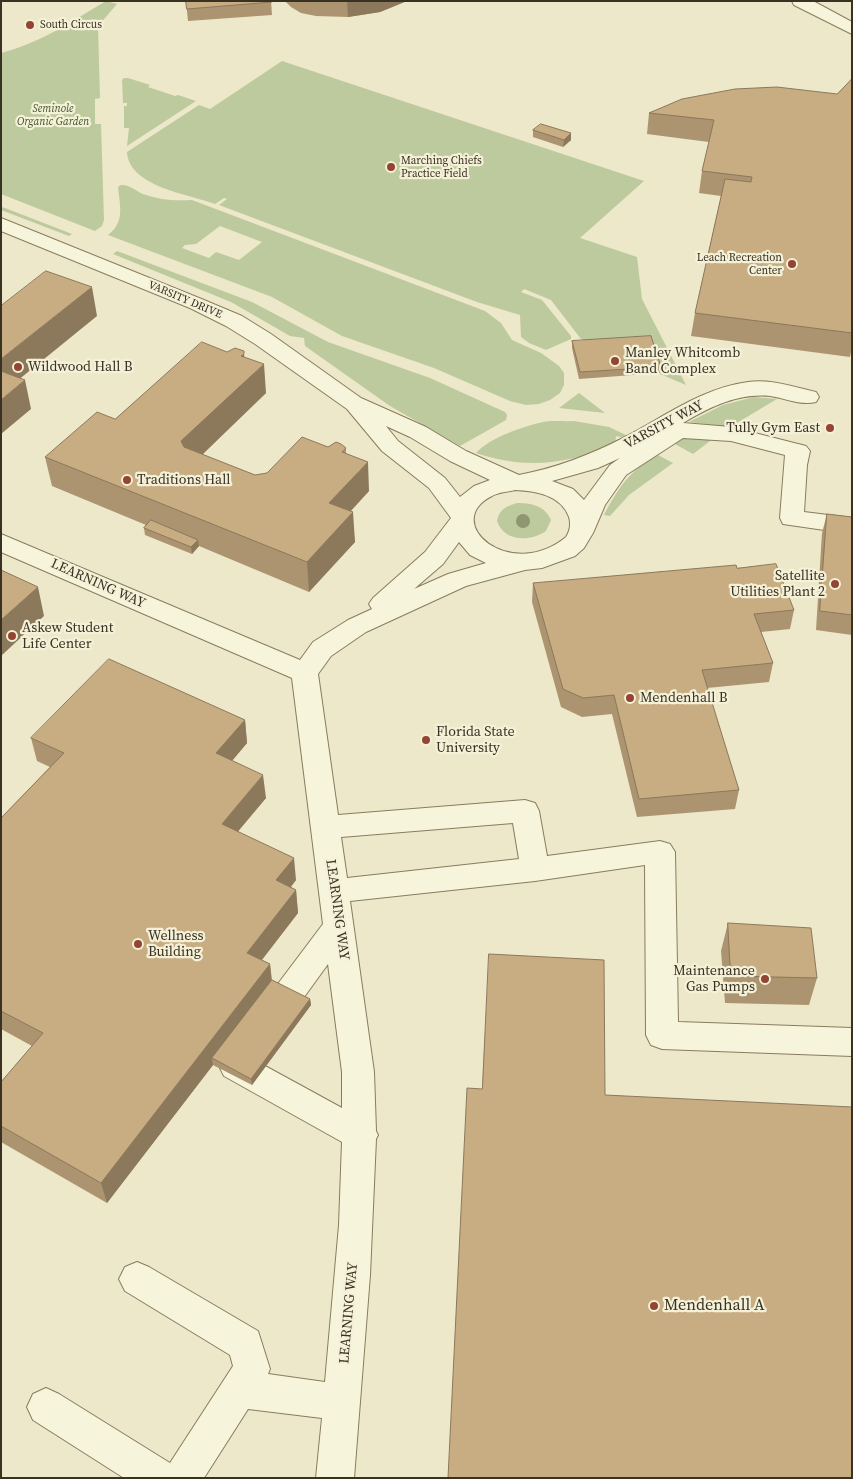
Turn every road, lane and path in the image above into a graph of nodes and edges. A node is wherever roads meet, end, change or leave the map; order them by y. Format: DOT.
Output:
graph roads {
  1 [pos="800,1"];
  2 [pos="852,29"];
  3 [pos="1,224"];
  4 [pos="808,397"];
  5 [pos="353,403"];
  6 [pos="519,482"];
  7 [pos="461,519"];
  8 [pos="852,526"];
  9 [pos="582,530"];
  10 [pos="1,542"];
  11 [pos="527,562"];
  12 [pos="357,626"];
  13 [pos="305,673"];
  14 [pos="325,827"];
  15 [pos="535,869"];
  16 [pos="334,891"];
  17 [pos="339,926"];
  18 [pos="852,1042"];
  19 [pos="361,1135"];
  20 [pos="137,1279"];
  21 [pos="238,1389"];
  22 [pos="341,1402"];
  23 [pos="46,1407"];
  24 [pos="159,1478"];
  25 [pos="182,1478"];
  26 [pos="335,1478"];
  1 -- 2 [label="street"];
  3 -- 5 [label="street, VARSITY DRIVE"];
  4 -- 6 [label="street, VARSITY WAY"];
  5 -- 6 [label="street, VARSITY DRIVE"];
  5 -- 7 [label="street, VARSITY DRIVE"];
  6 -- 7 [label="street"];
  6 -- 9 [label="street"];
  7 -- 11 [label="street"];
  7 -- 12 [label="street"];
  8 -- 9 [label="street, VARSITY WAY"];
  9 -- 11 [label="street"];
  10 -- 13 [label="street, LEARNING WAY"];
  11 -- 12 [label="street"];
  12 -- 13 [label="street"];
  13 -- 14 [label="street, LEARNING WAY"];
  14 -- 15 [label="street"];
  14 -- 16 [label="street, LEARNING WAY"];
  15 -- 16 [label="street"];
  15 -- 18 [label="street"];
  16 -- 17 [label="street, LEARNING WAY"];
  17 -- 19 [label="street, LEARNING WAY"];
  17 -- 19 [label="street"];
  19 -- 22 [label="street, LEARNING WAY"];
  20 -- 21 [label="street"];
  21 -- 22 [label="street"];
  21 -- 25 [label="street"];
  22 -- 26 [label="street, LEARNING WAY"];
  23 -- 24 [label="street"];
}
